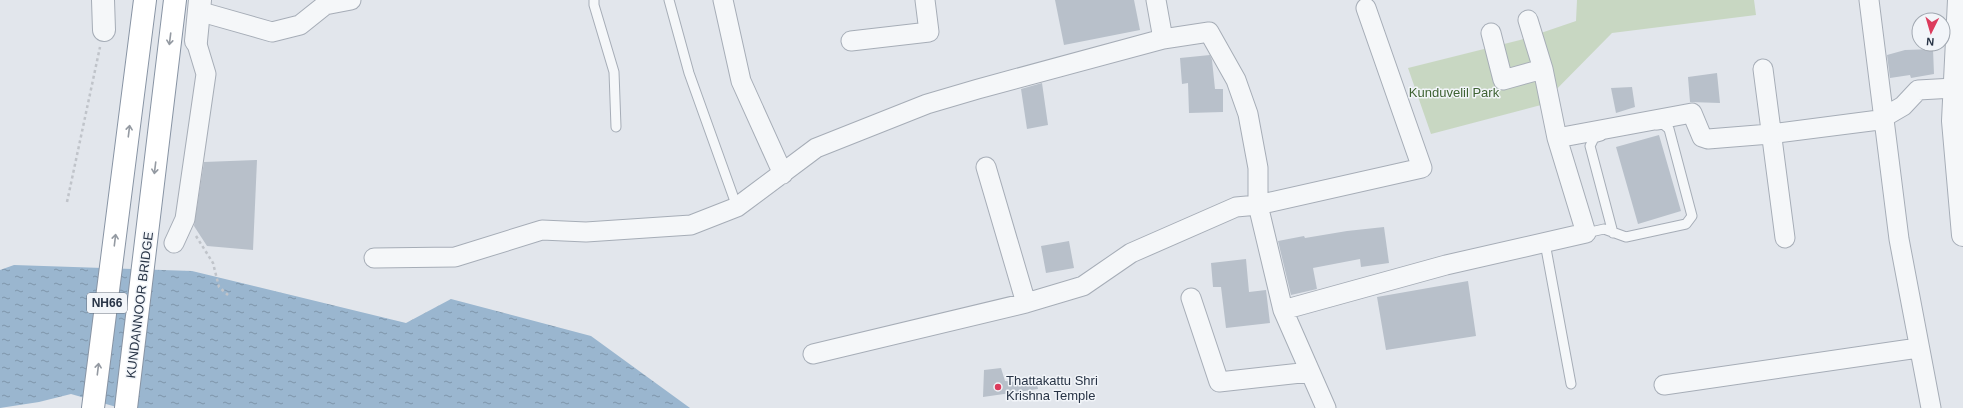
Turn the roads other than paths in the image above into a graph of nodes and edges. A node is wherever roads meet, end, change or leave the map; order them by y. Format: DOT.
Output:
graph roads {
  1 [pos="103,0"];
  2 [pos="144,0"];
  3 [pos="175,0"];
  4 [pos="351,0"];
  5 [pos="594,0"];
  6 [pos="669,0"];
  7 [pos="722,0"];
  8 [pos="925,0"];
  9 [pos="1156,0"];
  10 [pos="1869,0"];
  11 [pos="1959,0"];
  12 [pos="199,6"];
  13 [pos="1366,8"];
  14 [pos="1528,20"];
  15 [pos="104,30"];
  16 [pos="1491,33"];
  17 [pos="1163,39"];
  18 [pos="196,41"];
  19 [pos="851,41"];
  20 [pos="1543,69"];
  21 [pos="1763,69"];
  22 [pos="1954,88"];
  23 [pos="1883,118"];
  24 [pos="616,128"];
  25 [pos="1770,134"];
  26 [pos="1557,138"];
  27 [pos="1960,156"];
  28 [pos="986,167"];
  29 [pos="783,174"];
  30 [pos="1258,206"];
  31 [pos="738,207"];
  32 [pos="1586,233"];
  33 [pos="1613,233"];
  34 [pos="1963,235"];
  35 [pos="1785,238"];
  36 [pos="174,243"];
  37 [pos="1544,243"];
  38 [pos="374,258"];
  39 [pos="1191,298"];
  40 [pos="1026,303"];
  41 [pos="1283,310"];
  42 [pos="1918,348"];
  43 [pos="812,354"];
  44 [pos="1310,372"];
  45 [pos="1572,384"];
  46 [pos="1664,385"];
  47 [pos="93,408"];
  48 [pos="126,408"];
  49 [pos="1326,408"];
  50 [pos="1930,408"];
  1 -- 15 [label="street"];
  47 -- 2 [label="highway, NH66, one-way"];
  3 -- 48 [label="highway, KUNDANNOOR BRIDGE / NH66, one-way"];
  4 -- 12 [label="street"];
  5 -- 24 [label="lane"];
  6 -- 31 [label="lane"];
  7 -- 29 [label="street"];
  8 -- 19 [label="street"];
  9 -- 17 [label="street"];
  10 -- 23 [label="street"];
  11 -- 22 [label="street"];
  12 -- 18 [label="street"];
  13 -- 30 [label="street"];
  14 -- 20 [label="street"];
  16 -- 20 [label="street"];
  17 -- 29 [label="street"];
  17 -- 30 [label="street"];
  18 -- 36 [label="street"];
  20 -- 26 [label="street"];
  21 -- 25 [label="street"];
  22 -- 23 [label="street"];
  22 -- 27 [label="street"];
  23 -- 25 [label="street"];
  23 -- 42 [label="street"];
  25 -- 26 [label="street"];
  25 -- 35 [label="street"];
  26 -- 32 [label="street"];
  27 -- 34 [label="street"];
  28 -- 40 [label="street"];
  29 -- 31 [label="street"];
  30 -- 40 [label="street"];
  30 -- 41 [label="street"];
  31 -- 38 [label="street"];
  32 -- 33 [label="lane"];
  32 -- 37 [label="street"];
  33 -- 33 [label="lane"];
  37 -- 41 [label="street"];
  37 -- 45 [label="lane"];
  39 -- 44 [label="street"];
  40 -- 43 [label="street"];
  41 -- 44 [label="street"];
  42 -- 46 [label="street"];
  42 -- 50 [label="street"];
  44 -- 49 [label="street"];
}
